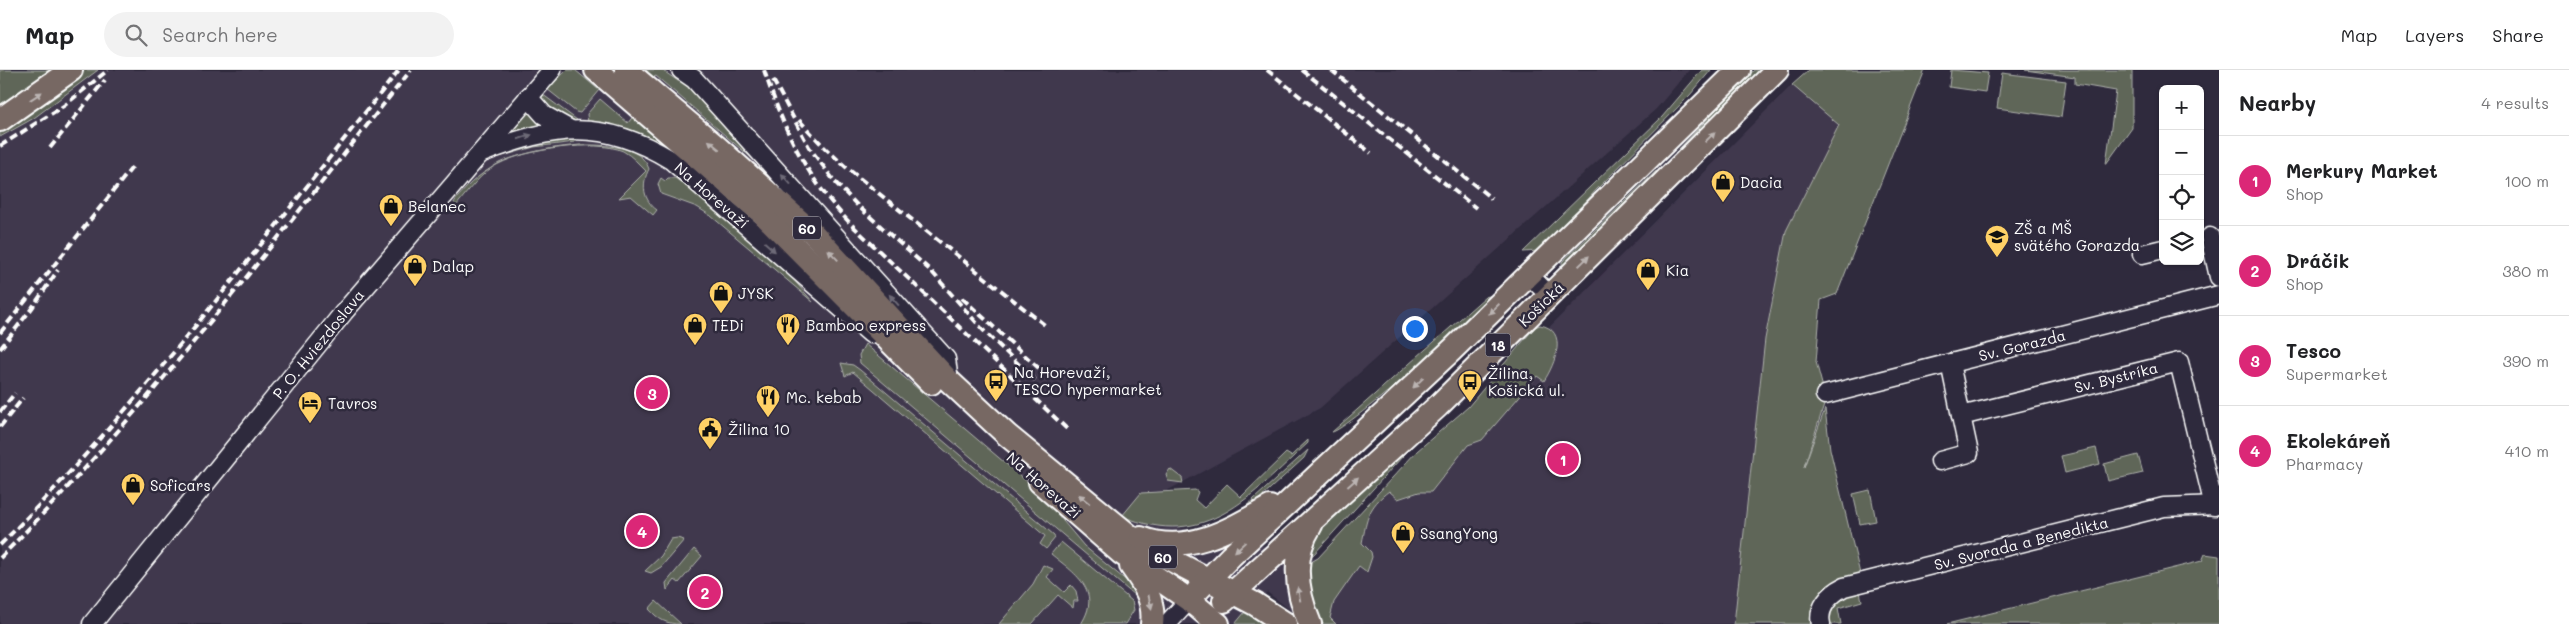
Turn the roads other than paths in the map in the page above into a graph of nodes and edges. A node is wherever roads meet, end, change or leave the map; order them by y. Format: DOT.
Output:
graph roads {
  1 [pos="71,70"];
  2 [pos="552,70"];
  3 [pos="596,70"];
  4 [pos="626,70"];
  5 [pos="1719,70"];
  6 [pos="1739,70"];
  7 [pos="1777,70"];
  8 [pos="692,73"];
  9 [pos="528,97"];
  10 [pos="643,97"];
  11 [pos="0,120"];
  12 [pos="1685,123"];
  13 [pos="570,129"];
  14 [pos="1655,152"];
  15 [pos="479,154"];
  16 [pos="1676,172"];
  17 [pos="2210,237"];
  18 [pos="2159,250"];
  19 [pos="2142,254"];
  20 [pos="1529,275"];
  21 [pos="2219,277"];
  22 [pos="1549,295"];
  23 [pos="2219,295"];
  24 [pos="908,360"];
  25 [pos="1950,363"];
  26 [pos="949,381"];
  27 [pos="1825,395"];
  28 [pos="1961,416"];
  29 [pos="1940,460"];
  30 [pos="1301,489"];
  31 [pos="2216,505"];
  32 [pos="1317,515"];
  33 [pos="1122,530"];
  34 [pos="1121,553"];
  35 [pos="1208,580"];
  36 [pos="1232,592"];
  37 [pos="1189,600"];
  38 [pos="1210,621"];
  39 [pos="92,624"];
  40 [pos="1152,624"];
  41 [pos="1167,624"];
  42 [pos="1286,624"];
  43 [pos="1310,624"];
  44 [pos="1821,624"];
  11 -- 1 [label="main road, one-way"];
  2 -- 9 [label="street, P. O. Hviezdoslava"];
  3 -- 10 [label="main road, Na Horevaží / 60"];
  4 -- 10 [label="main road, Na Horevaží / 60"];
  5 -- 12 [label="main road"];
  6 -- 12 [label="main road, Košická / 18"];
  16 -- 7 [label="main road, Košická / 18, one-way"];
  26 -- 8 [label="street, one-way"];
  9 -- 13 [label="street"];
  9 -- 15 [label="street, P. O. Hviezdoslava"];
  10 -- 24 [label="main road, Na Horevaží / 60"];
  26 -- 10 [label="main road, Na Horevaží / 60, one-way"];
  12 -- 14 [label="main road, Košická / 18"];
  15 -- 13 [label="street, Na Horevaží, one-way"];
  13 -- 24 [label="street, Na Horevaží, one-way"];
  14 -- 16 [label="street"];
  14 -- 20 [label="main road, Košická / 18"];
  15 -- 39 [label="street, P. O. Hviezdoslava"];
  22 -- 16 [label="main road, Košická / 18, one-way"];
  17 -- 21 [label="street"];
  18 -- 19 [label="street"];
  20 -- 22 [label="street"];
  20 -- 30 [label="main road, Košická / 18, one-way"];
  32 -- 22 [label="main road, Košická / 18, one-way"];
  23 -- 25 [label="street, Sv. Gorazda"];
  24 -- 34 [label="main road, Na Horevaží / 60"];
  25 -- 27 [label="street, Sv. Gorazda"];
  25 -- 28 [label="street"];
  33 -- 26 [label="main road, Na Horevaží / 60, one-way"];
  28 -- 29 [label="street"];
  28 -- 31 [label="street, Sv. Bystríka"];
  30 -- 33 [label="main road, Na Horevaží"];
  30 -- 35 [label="main road, Košická / 18, one-way"];
  31 -- 44 [label="street, Sv. Svorada a Benedikta"];
  32 -- 36 [label="main road, Košická / 18"];
  43 -- 32 [label="main road, one-way"];
  33 -- 35 [label="main road, Na Horevaží / 60"];
  34 -- 37 [label="main road, Na Horevaží / 60"];
  34 -- 40 [label="main road, one-way"];
  35 -- 36 [label="main road, 60"];
  35 -- 37 [label="main road, 18"];
  36 -- 38 [label="main road, 18"];
  36 -- 42 [label="main road, 60"];
  37 -- 38 [label="main road, 60"];
  37 -- 41 [label="street"];
}
